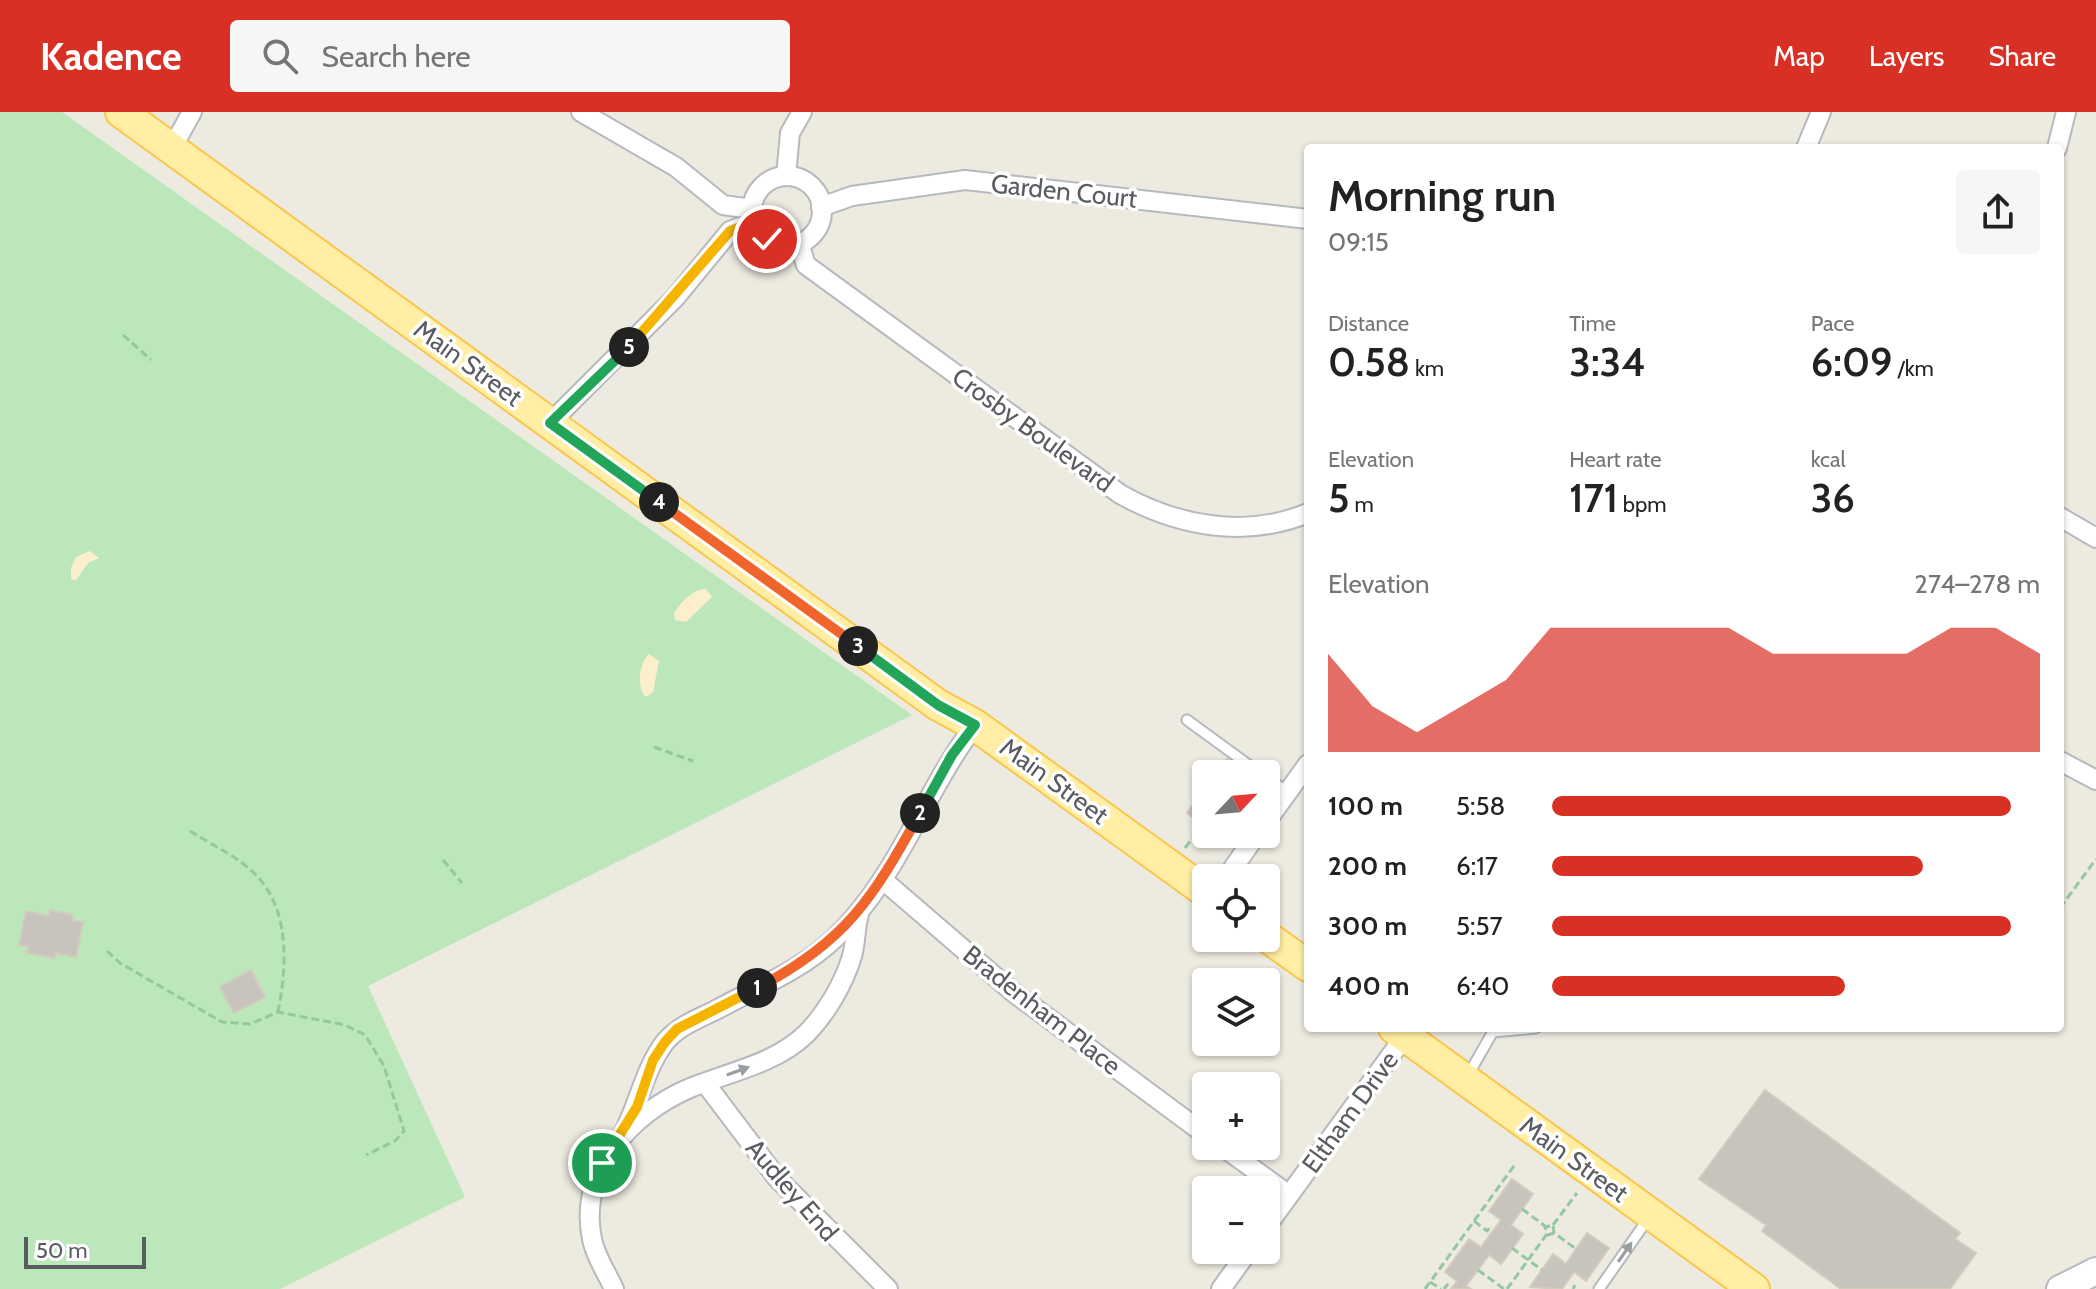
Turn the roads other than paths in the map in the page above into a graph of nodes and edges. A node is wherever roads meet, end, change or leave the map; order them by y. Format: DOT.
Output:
graph roads {
  1 [pos="121,112"];
  2 [pos="192,112"];
  3 [pos="581,112"];
  4 [pos="802,112"];
  5 [pos="1821,112"];
  6 [pos="2066,112"];
  7 [pos="1808,144"];
  8 [pos="2058,144"];
  9 [pos="172,148"];
  10 [pos="786,176"];
  11 [pos="821,207"];
  12 [pos="753,216"];
  13 [pos="1304,219"];
  14 [pos="799,243"];
  15 [pos="550,423"];
  16 [pos="1304,514"];
  17 [pos="2064,519"];
  18 [pos="2096,538"];
  19 [pos="1187,720"];
  20 [pos="975,725"];
  21 [pos="1242,760"];
  22 [pos="2064,763"];
  23 [pos="1304,769"];
  24 [pos="2096,780"];
  25 [pos="1280,787"];
  26 [pos="1287,792"];
  27 [pos="1280,802"];
  28 [pos="883,880"];
  29 [pos="1192,882"];
  30 [pos="860,911"];
  31 [pos="1280,946"];
  32 [pos="1304,963"];
  33 [pos="1399,1032"];
  34 [pos="1493,1032"];
  35 [pos="1465,1080"];
  36 [pos="705,1083"];
  37 [pos="1192,1125"];
  38 [pos="622,1136"];
  39 [pos="1241,1160"];
  40 [pos="1289,1195"];
  41 [pos="1280,1208"];
  42 [pos="1651,1214"];
  43 [pos="1239,1264"];
  44 [pos="2096,1271"];
  45 [pos="614,1289"];
  46 [pos="888,1289"];
  47 [pos="1221,1289"];
  48 [pos="1599,1289"];
  49 [pos="1754,1289"];
  50 [pos="2060,1289"];
  1 -- 9 [label="main road, Main Street"];
  2 -- 9 [label="street"];
  3 -- 12 [label="street"];
  4 -- 10 [label="street"];
  5 -- 7 [label="street"];
  6 -- 8 [label="street"];
  9 -- 15 [label="main road, Main Street"];
  10 -- 11 [label="street"];
  10 -- 12 [label="street"];
  11 -- 13 [label="street, Garden Court"];
  11 -- 14 [label="street"];
  12 -- 14 [label="street"];
  12 -- 15 [label="street"];
  14 -- 16 [label="street, Crosby Boulevard"];
  15 -- 20 [label="main road, Main Street"];
  17 -- 18 [label="street"];
  19 -- 21 [label="lane"];
  20 -- 28 [label="street"];
  20 -- 29 [label="main road, Main Street"];
  22 -- 24 [label="street"];
  23 -- 26 [label="street"];
  25 -- 26 [label="lane"];
  26 -- 27 [label="street"];
  28 -- 30 [label="street"];
  28 -- 37 [label="street, Bradenham Place"];
  36 -- 30 [label="street, one-way"];
  30 -- 38 [label="street"];
  31 -- 32 [label="main road"];
  33 -- 35 [label="main road, Main Street"];
  33 -- 40 [label="street, Eltham Drive"];
  34 -- 35 [label="lane"];
  35 -- 42 [label="main road, Main Street"];
  36 -- 38 [label="street"];
  36 -- 46 [label="street, Audley End"];
  38 -- 45 [label="street"];
  39 -- 40 [label="street"];
  40 -- 41 [label="street, Eltham Drive"];
  48 -- 42 [label="lane, one-way"];
  42 -- 49 [label="main road, Main Street"];
  43 -- 47 [label="street"];
  44 -- 50 [label="street"];
}
